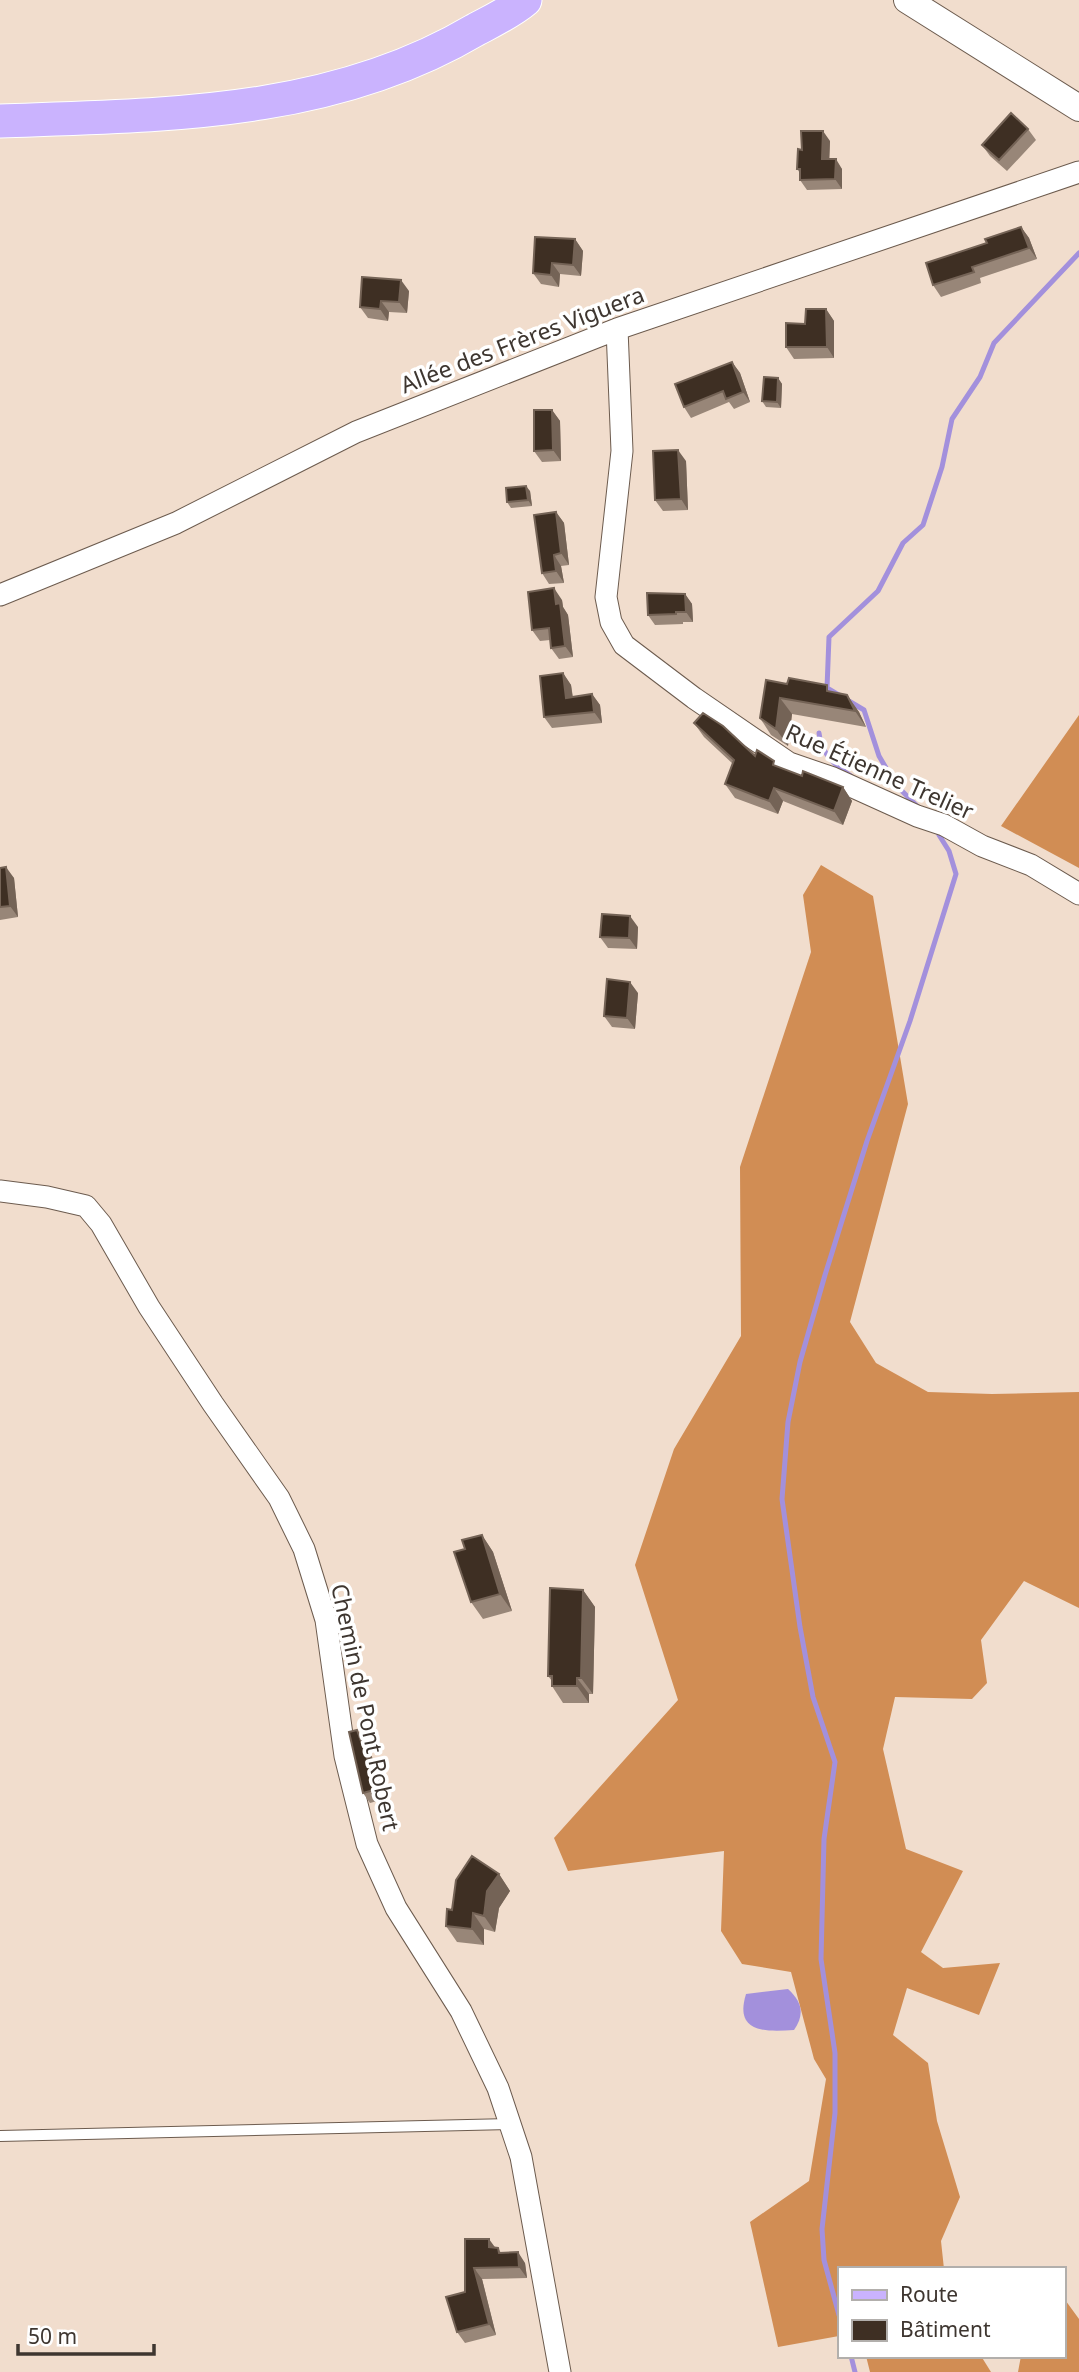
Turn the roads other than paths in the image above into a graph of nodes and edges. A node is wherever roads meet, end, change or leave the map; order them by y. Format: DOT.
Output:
graph roads {
  1 [pos="525,0"];
  2 [pos="907,0"];
  3 [pos="1079,108"];
  4 [pos="0,121"];
  5 [pos="1079,172"];
  6 [pos="617,329"];
  7 [pos="0,595"];
  8 [pos="1079,894"];
  9 [pos="0,1191"];
  10 [pos="510,2123"];
  11 [pos="0,2136"];
  12 [pos="560,2372"];
  1 -- 4 [label="main road"];
  2 -- 3 [label="street"];
  5 -- 6 [label="street, Allée des Frères Viguera"];
  6 -- 7 [label="street, Allée des Frères Viguera"];
  6 -- 8 [label="street, Rue Étienne Trelier"];
  9 -- 10 [label="street, Chemin de Pont Robert"];
  10 -- 11 [label="lane"];
  10 -- 12 [label="street, Chemin de Pont Robert"];
}
